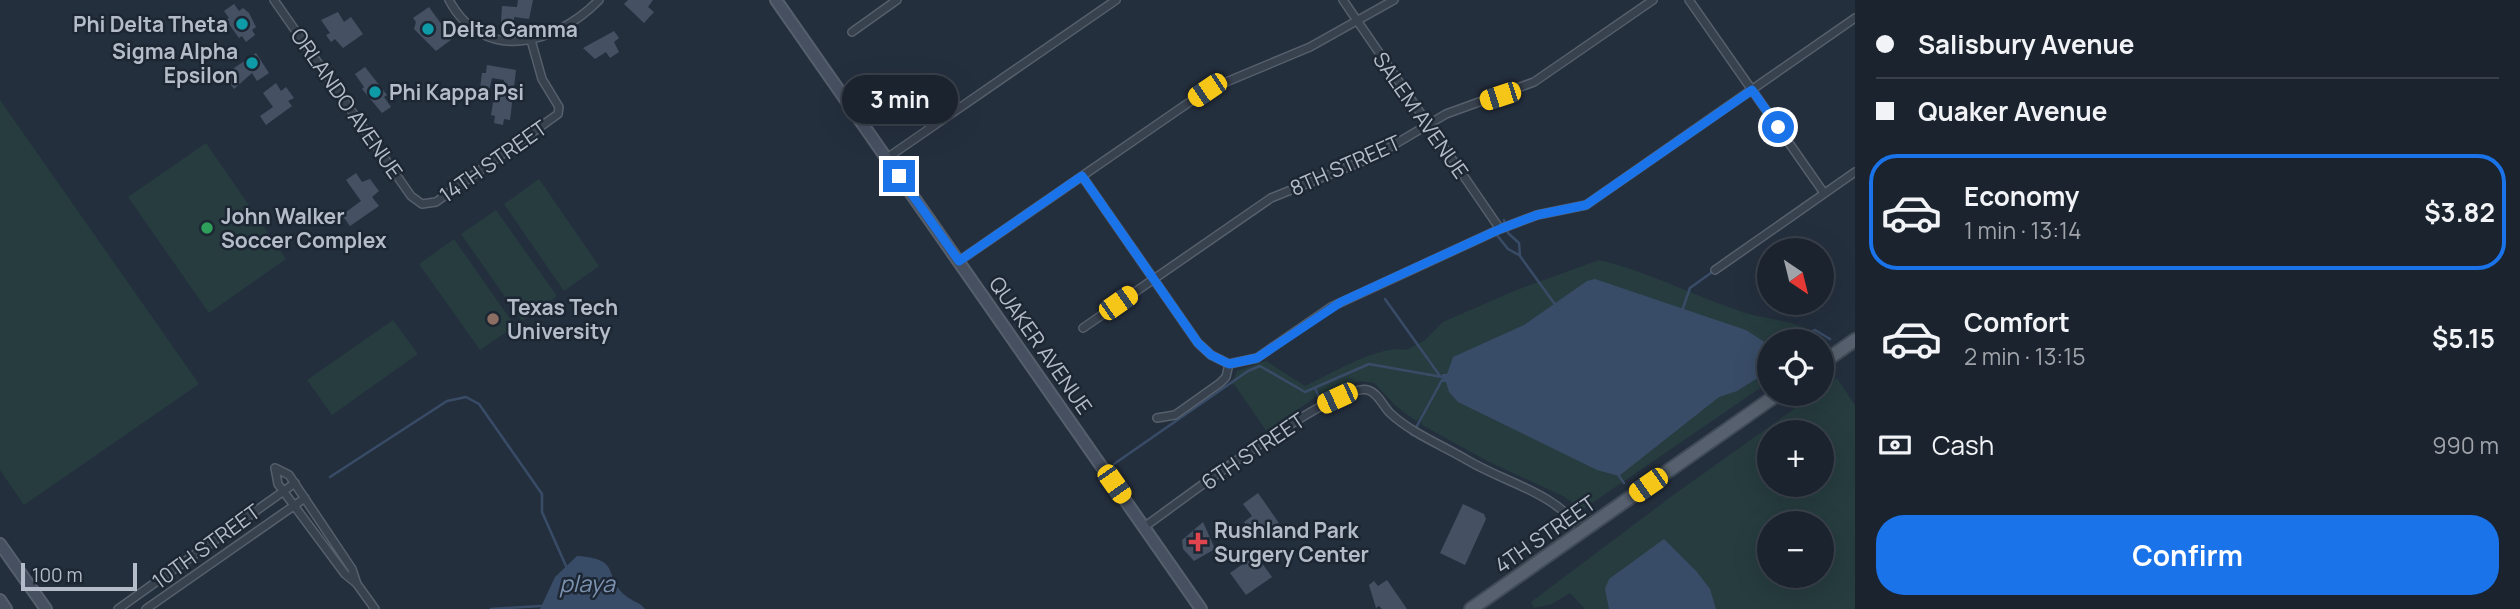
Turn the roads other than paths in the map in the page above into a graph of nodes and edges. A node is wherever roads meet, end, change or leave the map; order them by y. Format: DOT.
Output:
graph roads {
  1 [pos="274,0"];
  2 [pos="449,0"];
  3 [pos="599,0"];
  4 [pos="776,0"];
  5 [pos="897,0"];
  6 [pos="1116,0"];
  7 [pos="1343,0"];
  8 [pos="1394,0"];
  9 [pos="1653,0"];
  10 [pos="1689,0"];
  11 [pos="1855,18"];
  12 [pos="1355,19"];
  13 [pos="852,32"];
  14 [pos="531,40"];
  15 [pos="1752,90"];
  16 [pos="1428,125"];
  17 [pos="887,158"];
  18 [pos="1855,172"];
  19 [pos="1082,176"];
  20 [pos="1824,193"];
  21 [pos="422,204"];
  22 [pos="1500,229"];
  23 [pos="959,261"];
  24 [pos="1715,270"];
  25 [pos="1153,279"];
  26 [pos="1083,328"];
  27 [pos="1855,340"];
  28 [pos="1834,355"];
  29 [pos="1229,364"];
  30 [pos="1761,406"];
  31 [pos="1157,418"];
  32 [pos="295,483"];
  33 [pos="283,491"];
  34 [pos="305,498"];
  35 [pos="294,507"];
  36 [pos="1144,527"];
  37 [pos="1583,531"];
  38 [pos="0,544"];
  39 [pos="357,584"];
  40 [pos="0,600"];
  41 [pos="6,609"];
  42 [pos="46,609"];
  43 [pos="118,609"];
  44 [pos="146,609"];
  45 [pos="375,609"];
  46 [pos="1201,609"];
  47 [pos="1471,609"];
  1 -- 21 [label="street, ORLANDO AVENUE"];
  2 -- 14 [label="street"];
  3 -- 14 [label="street"];
  4 -- 17 [label="main road, QUAKER AVENUE"];
  5 -- 13 [label="street"];
  6 -- 17 [label="street"];
  7 -- 12 [label="street, SALEM AVENUE"];
  8 -- 12 [label="street"];
  9 -- 16 [label="street, 8TH STREET"];
  10 -- 15 [label="street"];
  11 -- 15 [label="street"];
  12 -- 16 [label="street, SALEM AVENUE"];
  12 -- 19 [label="street"];
  14 -- 21 [label="street, 14TH STREET"];
  15 -- 20 [label="street"];
  15 -- 22 [label="street"];
  16 -- 22 [label="street, SALEM AVENUE"];
  16 -- 25 [label="street, 8TH STREET"];
  17 -- 23 [label="main road, QUAKER AVENUE"];
  18 -- 20 [label="street"];
  19 -- 23 [label="street"];
  19 -- 25 [label="street"];
  20 -- 24 [label="street"];
  22 -- 29 [label="street"];
  23 -- 36 [label="main road, QUAKER AVENUE"];
  25 -- 26 [label="street, 8TH STREET"];
  25 -- 29 [label="street"];
  27 -- 28 [label="main road"];
  29 -- 31 [label="street"];
  30 -- 37 [label="main road, 4TH STREET"];
  32 -- 33 [label="street, 10TH STREET"];
  32 -- 33 [label="street"];
  32 -- 34 [label="street"];
  33 -- 35 [label="street"];
  33 -- 43 [label="street, 10TH STREET"];
  34 -- 35 [label="street, 10TH STREET"];
  34 -- 39 [label="street"];
  35 -- 39 [label="street"];
  35 -- 44 [label="street, 10TH STREET"];
  36 -- 37 [label="street, 6TH STREET"];
  36 -- 46 [label="main road, QUAKER AVENUE"];
  37 -- 47 [label="main road, 4TH STREET"];
  38 -- 42 [label="main road"];
  39 -- 45 [label="street"];
  40 -- 41 [label="main road"];
}
